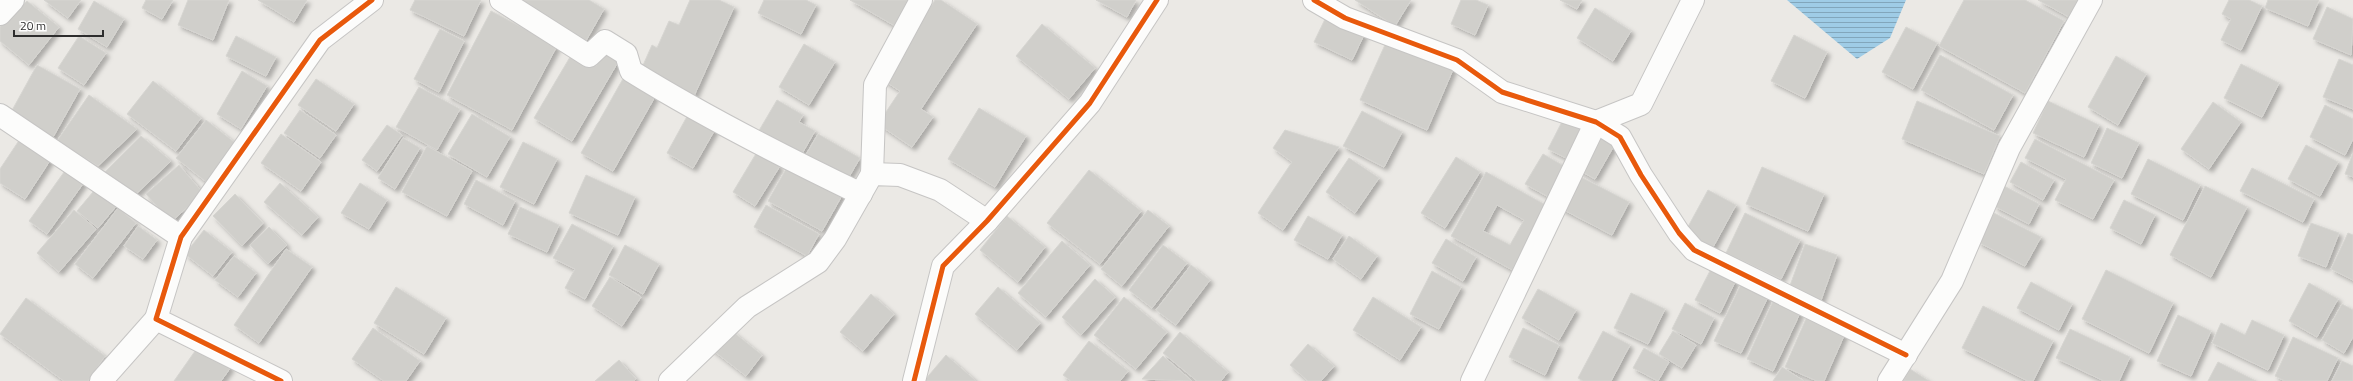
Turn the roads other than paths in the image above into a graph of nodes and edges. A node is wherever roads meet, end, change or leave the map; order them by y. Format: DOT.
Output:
graph roads {
  1 [pos="13,0"];
  2 [pos="372,0"];
  3 [pos="501,0"];
  4 [pos="920,0"];
  5 [pos="1157,0"];
  6 [pos="1314,0"];
  7 [pos="1693,0"];
  8 [pos="2090,0"];
  9 [pos="0,14"];
  10 [pos="0,115"];
  11 [pos="1596,122"];
  12 [pos="872,174"];
  13 [pos="861,194"];
  14 [pos="987,221"];
  15 [pos="181,237"];
  16 [pos="156,319"];
  17 [pos="1906,355"];
  18 [pos="102,381"];
  19 [pos="281,381"];
  20 [pos="670,381"];
  21 [pos="914,381"];
  22 [pos="1472,381"];
  23 [pos="1889,381"];
  1 -- 9 [label="street"];
  2 -- 15 [label="street"];
  3 -- 13 [label="street"];
  4 -- 12 [label="street"];
  5 -- 14 [label="street"];
  6 -- 11 [label="street"];
  7 -- 11 [label="street"];
  8 -- 17 [label="street"];
  10 -- 15 [label="street"];
  11 -- 17 [label="street"];
  11 -- 22 [label="street"];
  12 -- 13 [label="street"];
  12 -- 14 [label="street"];
  13 -- 20 [label="street"];
  14 -- 21 [label="street"];
  15 -- 16 [label="street"];
  16 -- 18 [label="street"];
  16 -- 19 [label="street"];
  17 -- 23 [label="street"];
}
